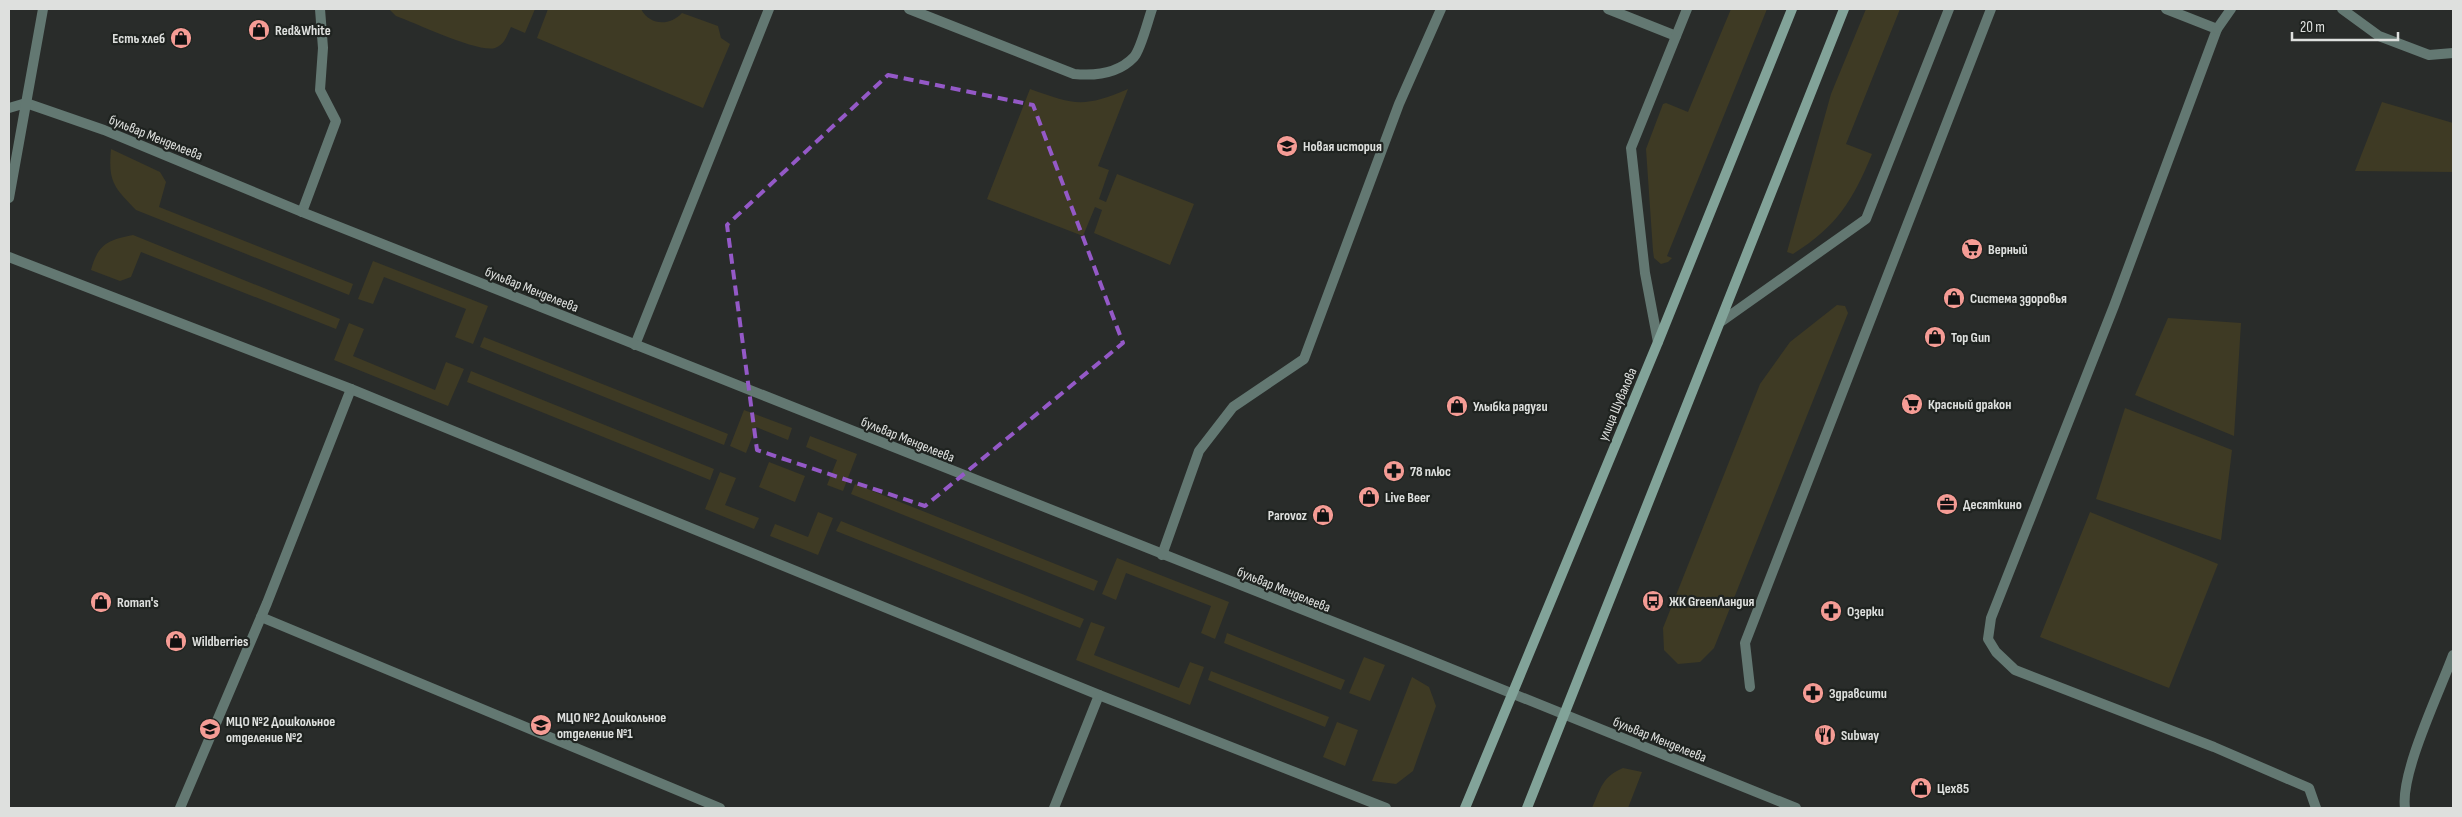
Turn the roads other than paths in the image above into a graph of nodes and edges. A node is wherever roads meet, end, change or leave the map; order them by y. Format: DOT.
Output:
graph roads {
  1 [pos="43,9"];
  2 [pos="320,9"];
  3 [pos="769,9"];
  4 [pos="909,9"];
  5 [pos="1152,9"];
  6 [pos="1441,9"];
  7 [pos="1608,9"];
  8 [pos="1687,9"];
  9 [pos="1792,9"];
  10 [pos="1844,9"];
  11 [pos="1949,9"];
  12 [pos="1991,9"];
  13 [pos="2166,9"];
  14 [pos="2231,9"];
  15 [pos="2342,9"];
  16 [pos="2217,29"];
  17 [pos="1676,36"];
  18 [pos="2453,53"];
  19 [pos="26,103"];
  20 [pos="9,108"];
  21 [pos="9,198"];
  22 [pos="302,212"];
  23 [pos="9,257"];
  24 [pos="1722,321"];
  25 [pos="1658,342"];
  26 [pos="635,344"];
  27 [pos="351,389"];
  28 [pos="1162,555"];
  29 [pos="261,617"];
  30 [pos="2453,655"];
  31 [pos="1750,687"];
  32 [pos="1511,694"];
  33 [pos="1099,695"];
  34 [pos="1564,715"];
  35 [pos="180,808"];
  36 [pos="720,808"];
  37 [pos="1054,808"];
  38 [pos="1386,808"];
  39 [pos="1464,808"];
  40 [pos="1528,808"];
  41 [pos="1796,808"];
  42 [pos="2316,808"];
  43 [pos="2405,808"];
  1 -- 19 [label="street"];
  2 -- 22 [label="street"];
  3 -- 26 [label="street"];
  4 -- 5 [label="street"];
  6 -- 28 [label="street"];
  7 -- 17 [label="street"];
  8 -- 17 [label="street"];
  9 -- 25 [label="street, улица Шувалова"];
  10 -- 24 [label="street"];
  11 -- 24 [label="street"];
  12 -- 31 [label="street"];
  13 -- 16 [label="street"];
  14 -- 16 [label="street"];
  15 -- 18 [label="street"];
  16 -- 42 [label="street"];
  17 -- 25 [label="street"];
  19 -- 20 [label="street"];
  19 -- 21 [label="street"];
  19 -- 22 [label="street, бульвар Менделеева"];
  22 -- 26 [label="street, бульвар Менделеева"];
  23 -- 27 [label="street"];
  24 -- 34 [label="street"];
  25 -- 32 [label="street, улица Шувалова"];
  26 -- 28 [label="street, бульвар Менделеева"];
  27 -- 29 [label="street"];
  27 -- 33 [label="street"];
  28 -- 32 [label="street, бульвар Менделеева"];
  29 -- 35 [label="street"];
  29 -- 36 [label="street"];
  30 -- 43 [label="street"];
  32 -- 34 [label="street, бульвар Менделеева"];
  32 -- 39 [label="street, улица Шувалова"];
  33 -- 37 [label="street"];
  33 -- 38 [label="street"];
  34 -- 40 [label="street"];
  34 -- 41 [label="street, бульвар Менделеева"];
}
